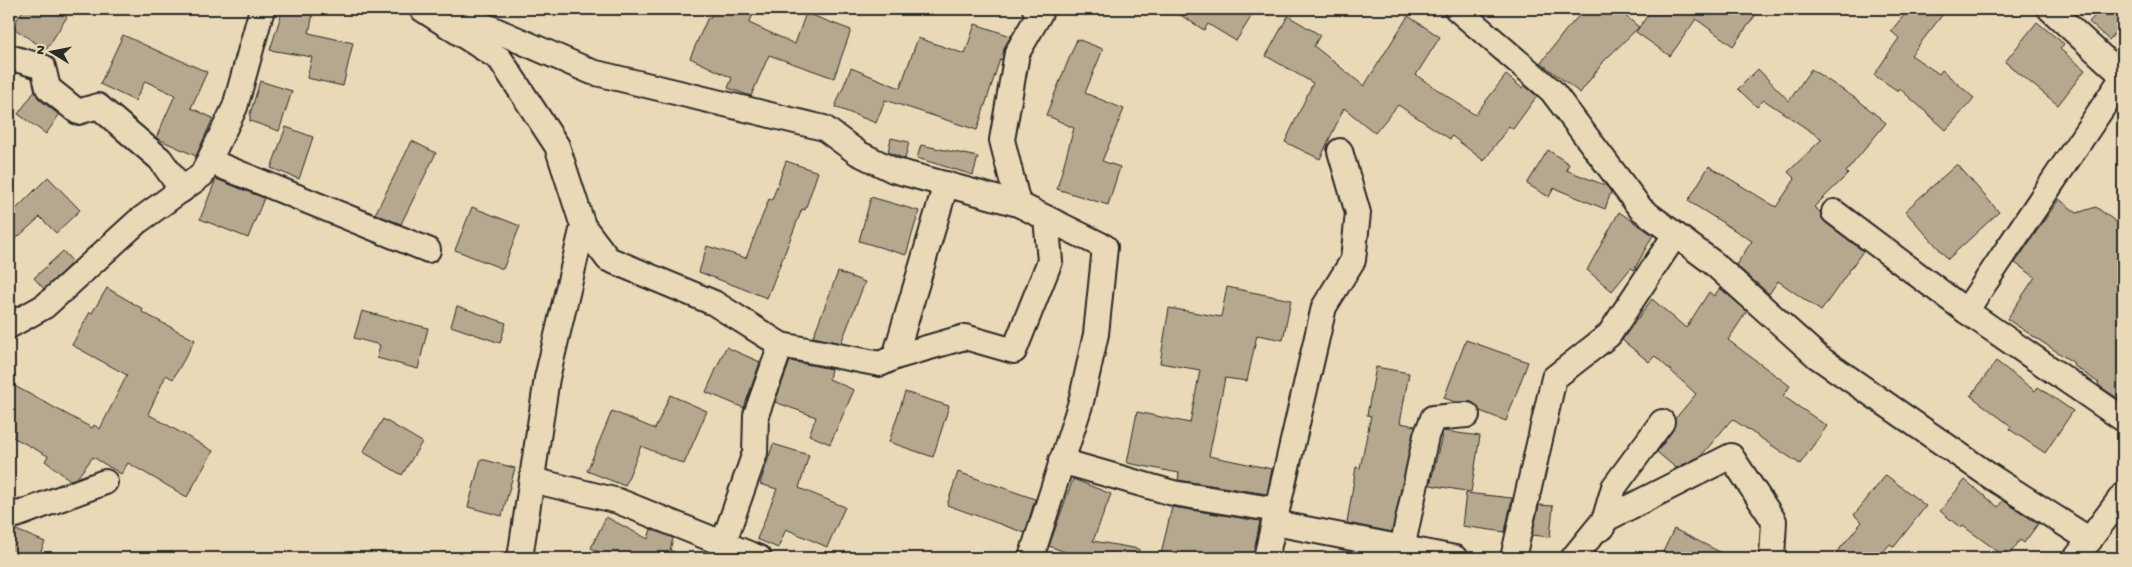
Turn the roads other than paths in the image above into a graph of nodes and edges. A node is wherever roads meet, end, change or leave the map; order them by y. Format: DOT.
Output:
graph roads {
  1 [pos="262,9"];
  2 [pos="422,9"];
  3 [pos="447,9"];
  4 [pos="1035,9"];
  5 [pos="1457,9"];
  6 [pos="2051,9"];
  7 [pos="9,57"];
  8 [pos="2123,76"];
  9 [pos="1340,151"];
  10 [pos="209,161"];
  11 [pos="946,184"];
  12 [pos="182,190"];
  13 [pos="1018,204"];
  14 [pos="1834,212"];
  15 [pos="1046,218"];
  16 [pos="583,226"];
  17 [pos="1675,235"];
  18 [pos="428,250"];
  19 [pos="1966,311"];
  20 [pos="12,321"];
  21 [pos="781,345"];
  22 [pos="895,357"];
  23 [pos="1467,415"];
  24 [pos="2123,418"];
  25 [pos="1662,422"];
  26 [pos="1061,461"];
  27 [pos="532,480"];
  28 [pos="105,482"];
  29 [pos="2123,495"];
  30 [pos="9,511"];
  31 [pos="1276,517"];
  32 [pos="1604,520"];
  33 [pos="724,544"];
  34 [pos="2083,549"];
  35 [pos="1400,553"];
  36 [pos="520,558"];
  37 [pos="759,558"];
  38 [pos="1031,558"];
  39 [pos="1266,558"];
  40 [pos="1455,558"];
  41 [pos="1513,558"];
  42 [pos="1573,558"];
  43 [pos="1594,558"];
  44 [pos="1772,558"];
  1 -- 10 [label="street"];
  2 -- 16 [label="street"];
  3 -- 11 [label="street"];
  4 -- 13 [label="street"];
  5 -- 17 [label="street"];
  6 -- 8 [label="street"];
  7 -- 12 [label="street"];
  8 -- 19 [label="street"];
  9 -- 31 [label="street"];
  10 -- 12 [label="street"];
  10 -- 18 [label="street"];
  11 -- 13 [label="street"];
  11 -- 22 [label="street"];
  12 -- 20 [label="street"];
  13 -- 15 [label="street"];
  14 -- 19 [label="street"];
  15 -- 22 [label="street"];
  15 -- 26 [label="street"];
  16 -- 21 [label="street"];
  16 -- 27 [label="street"];
  17 -- 34 [label="street"];
  17 -- 41 [label="street"];
  19 -- 24 [label="street"];
  21 -- 22 [label="street"];
  21 -- 33 [label="street"];
  23 -- 35 [label="street"];
  25 -- 32 [label="street"];
  26 -- 31 [label="street"];
  26 -- 38 [label="street"];
  27 -- 33 [label="street"];
  27 -- 36 [label="street"];
  28 -- 30 [label="street"];
  29 -- 34 [label="street"];
  31 -- 35 [label="street"];
  31 -- 39 [label="street"];
  32 -- 42 [label="street"];
  32 -- 43 [label="street"];
  32 -- 44 [label="street"];
  33 -- 37 [label="street"];
  35 -- 40 [label="street"];
}
